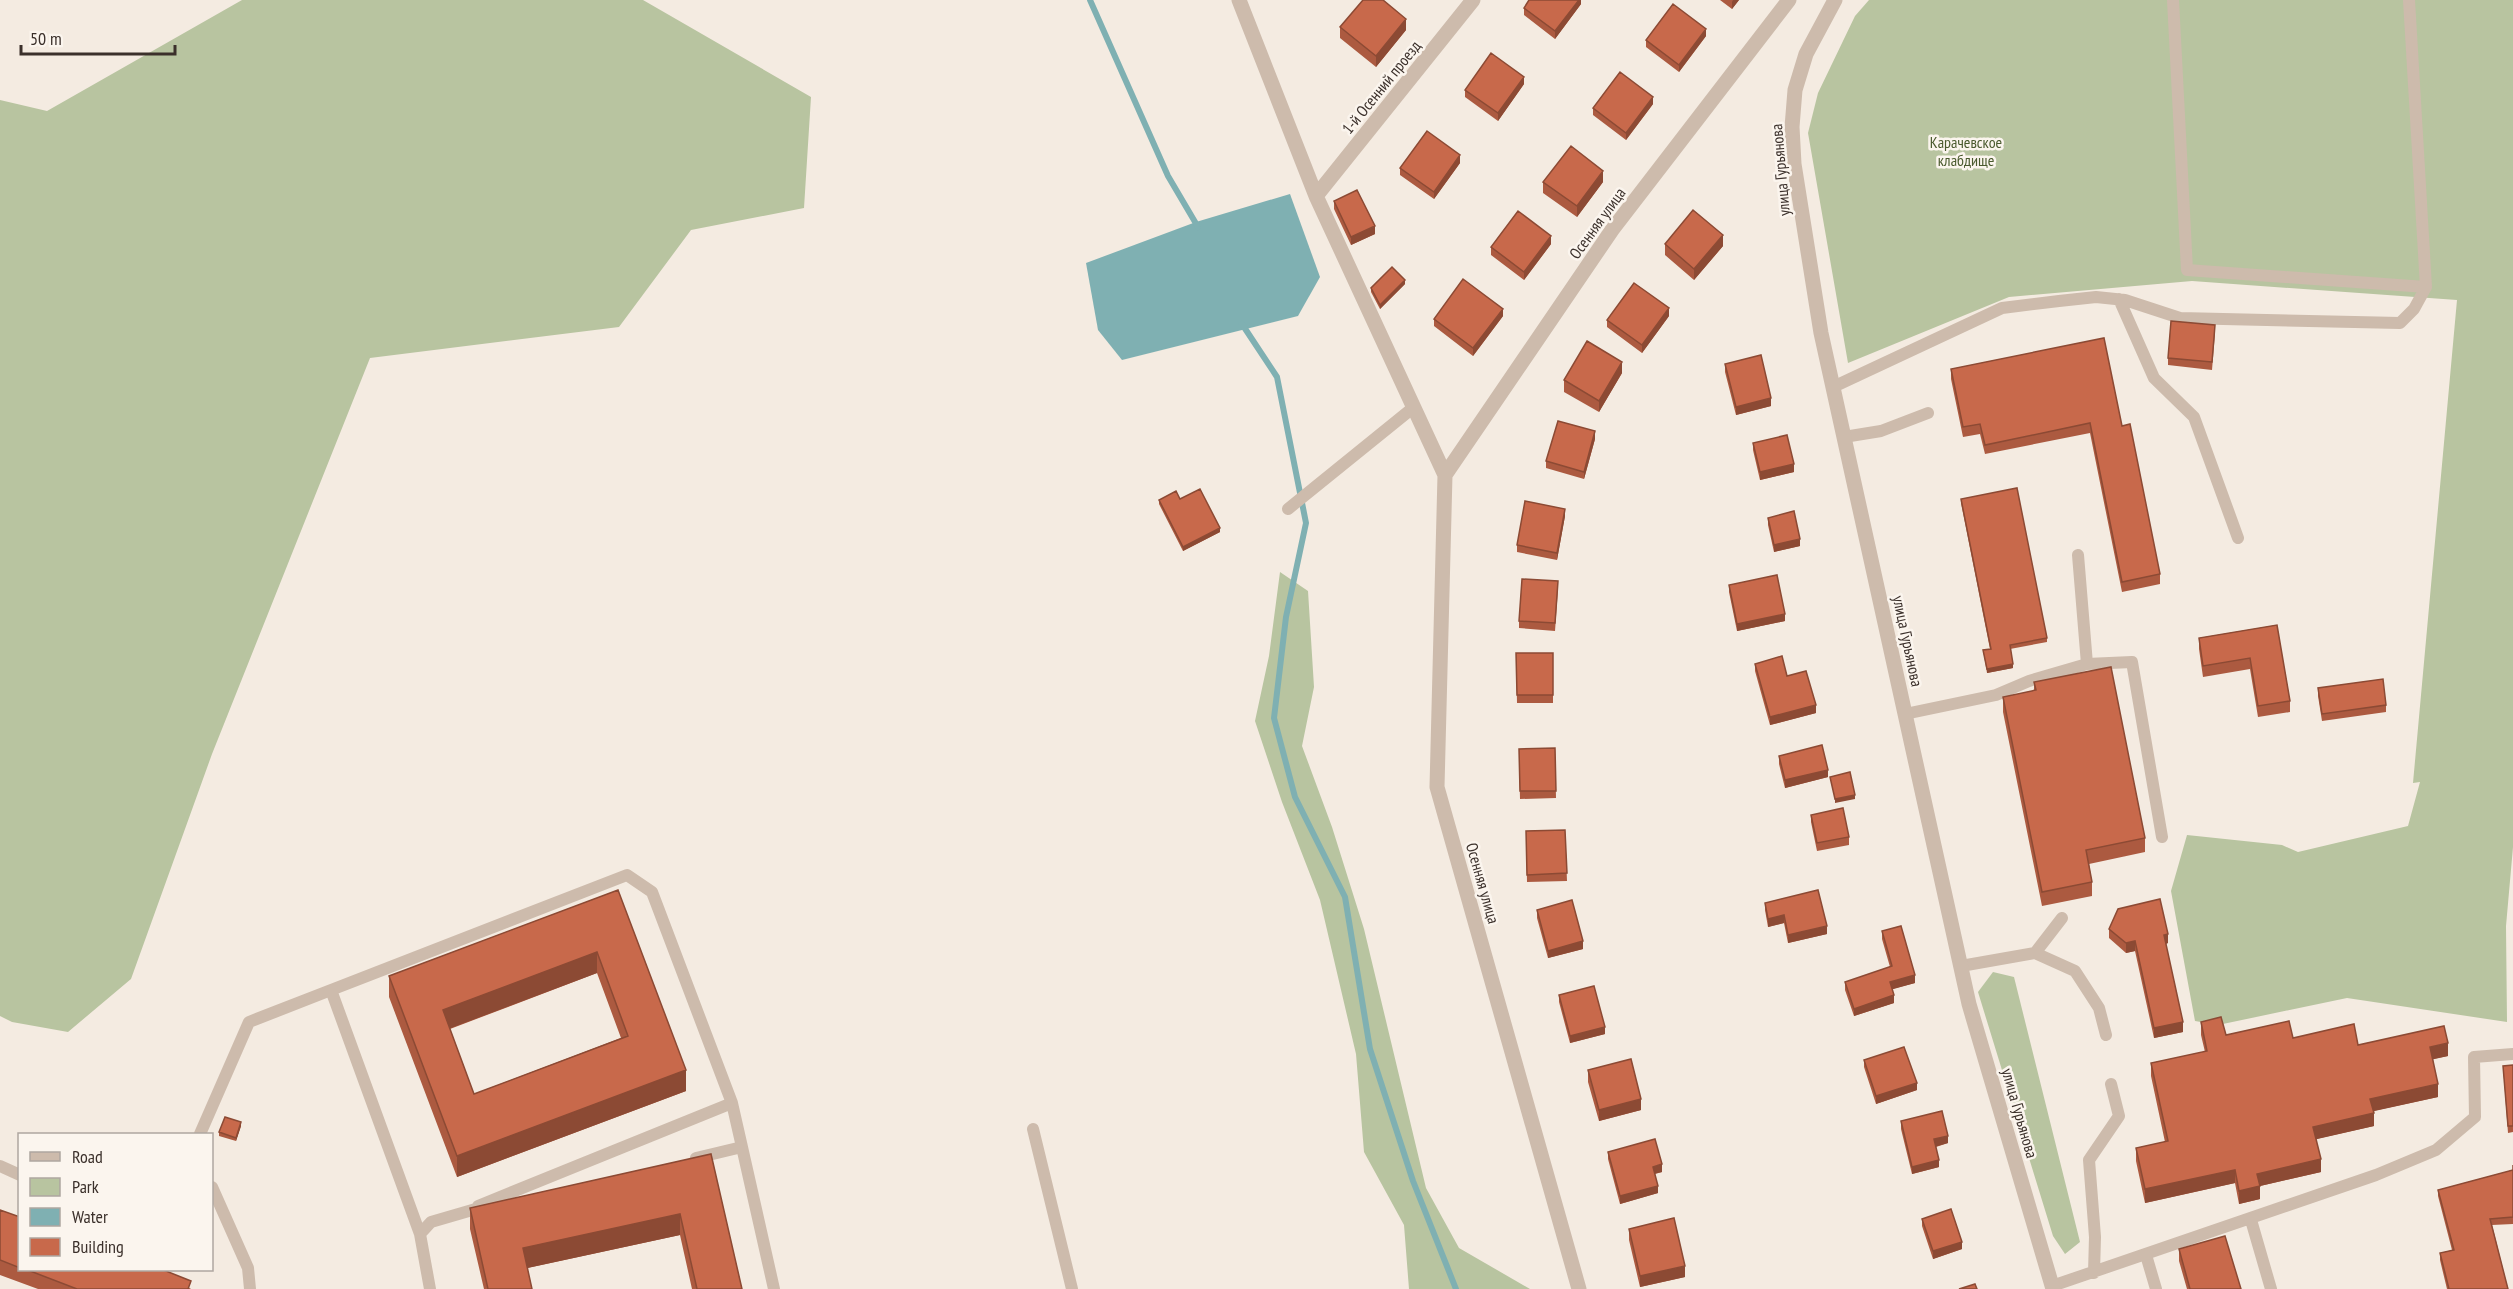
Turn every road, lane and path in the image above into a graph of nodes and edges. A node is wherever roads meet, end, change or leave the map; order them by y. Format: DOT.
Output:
graph roads {
  1 [pos="1239,0"];
  2 [pos="1473,0"];
  3 [pos="1789,0"];
  4 [pos="1835,0"];
  5 [pos="2173,0"];
  6 [pos="2409,0"];
  7 [pos="1316,196"];
  8 [pos="2426,287"];
  9 [pos="2119,299"];
  10 [pos="1833,387"];
  11 [pos="1414,407"];
  12 [pos="1928,413"];
  13 [pos="1844,437"];
  14 [pos="1445,475"];
  15 [pos="1288,509"];
  16 [pos="2238,538"];
  17 [pos="2078,555"];
  18 [pos="2087,664"];
  19 [pos="1905,714"];
  20 [pos="2162,837"];
  21 [pos="2062,918"];
  22 [pos="2035,953"];
  23 [pos="1961,966"];
  24 [pos="331,990"];
  25 [pos="2106,1035"];
  26 [pos="2513,1054"];
  27 [pos="2111,1084"];
  28 [pos="732,1103"];
  29 [pos="1034,1129"];
  30 [pos="200,1133"];
  31 [pos="742,1147"];
  32 [pos="685,1160"];
  33 [pos="0,1166"];
  34 [pos="18,1174"];
  35 [pos="213,1189"];
  36 [pos="549,1192"];
  37 [pos="469,1210"];
  38 [pos="2251,1220"];
  39 [pos="420,1234"];
  40 [pos="2146,1255"];
  41 [pos="2094,1273"];
  42 [pos="2052,1288"];
  43 [pos="250,1289"];
  44 [pos="430,1289"];
  45 [pos="774,1289"];
  46 [pos="1072,1289"];
  47 [pos="1579,1289"];
  48 [pos="2156,1289"];
  49 [pos="2271,1289"];
  1 -- 7 [label="street, Осенняя улица"];
  2 -- 7 [label="street, 1-й Осенний проезд"];
  3 -- 14 [label="street, Осенняя улица"];
  4 -- 10 [label="street, улица Гурьянова"];
  5 -- 8 [label="lane"];
  6 -- 8 [label="lane"];
  7 -- 11 [label="street, Осенняя улица"];
  8 -- 9 [label="lane"];
  9 -- 10 [label="lane"];
  9 -- 16 [label="lane"];
  10 -- 13 [label="street, улица Гурьянова"];
  11 -- 14 [label="street, Осенняя улица"];
  11 -- 15 [label="lane"];
  12 -- 13 [label="lane"];
  13 -- 19 [label="street, улица Гурьянова"];
  14 -- 47 [label="street, Осенняя улица"];
  17 -- 18 [label="lane"];
  18 -- 19 [label="lane"];
  18 -- 20 [label="lane"];
  19 -- 23 [label="street, улица Гурьянова"];
  21 -- 22 [label="lane"];
  22 -- 23 [label="lane"];
  22 -- 25 [label="lane"];
  23 -- 42 [label="street, улица Гурьянова"];
  24 -- 28 [label="lane"];
  24 -- 30 [label="lane"];
  24 -- 39 [label="lane"];
  26 -- 38 [label="lane"];
  27 -- 41 [label="lane"];
  28 -- 31 [label="lane"];
  28 -- 37 [label="lane"];
  29 -- 46 [label="lane"];
  31 -- 32 [label="lane"];
  31 -- 45 [label="lane"];
  33 -- 34 [label="lane"];
  35 -- 43 [label="lane"];
  36 -- 37 [label="lane"];
  37 -- 39 [label="lane"];
  38 -- 40 [label="lane"];
  38 -- 49 [label="lane"];
  39 -- 44 [label="lane"];
  40 -- 41 [label="lane"];
  40 -- 48 [label="lane"];
  41 -- 42 [label="lane"];
}
